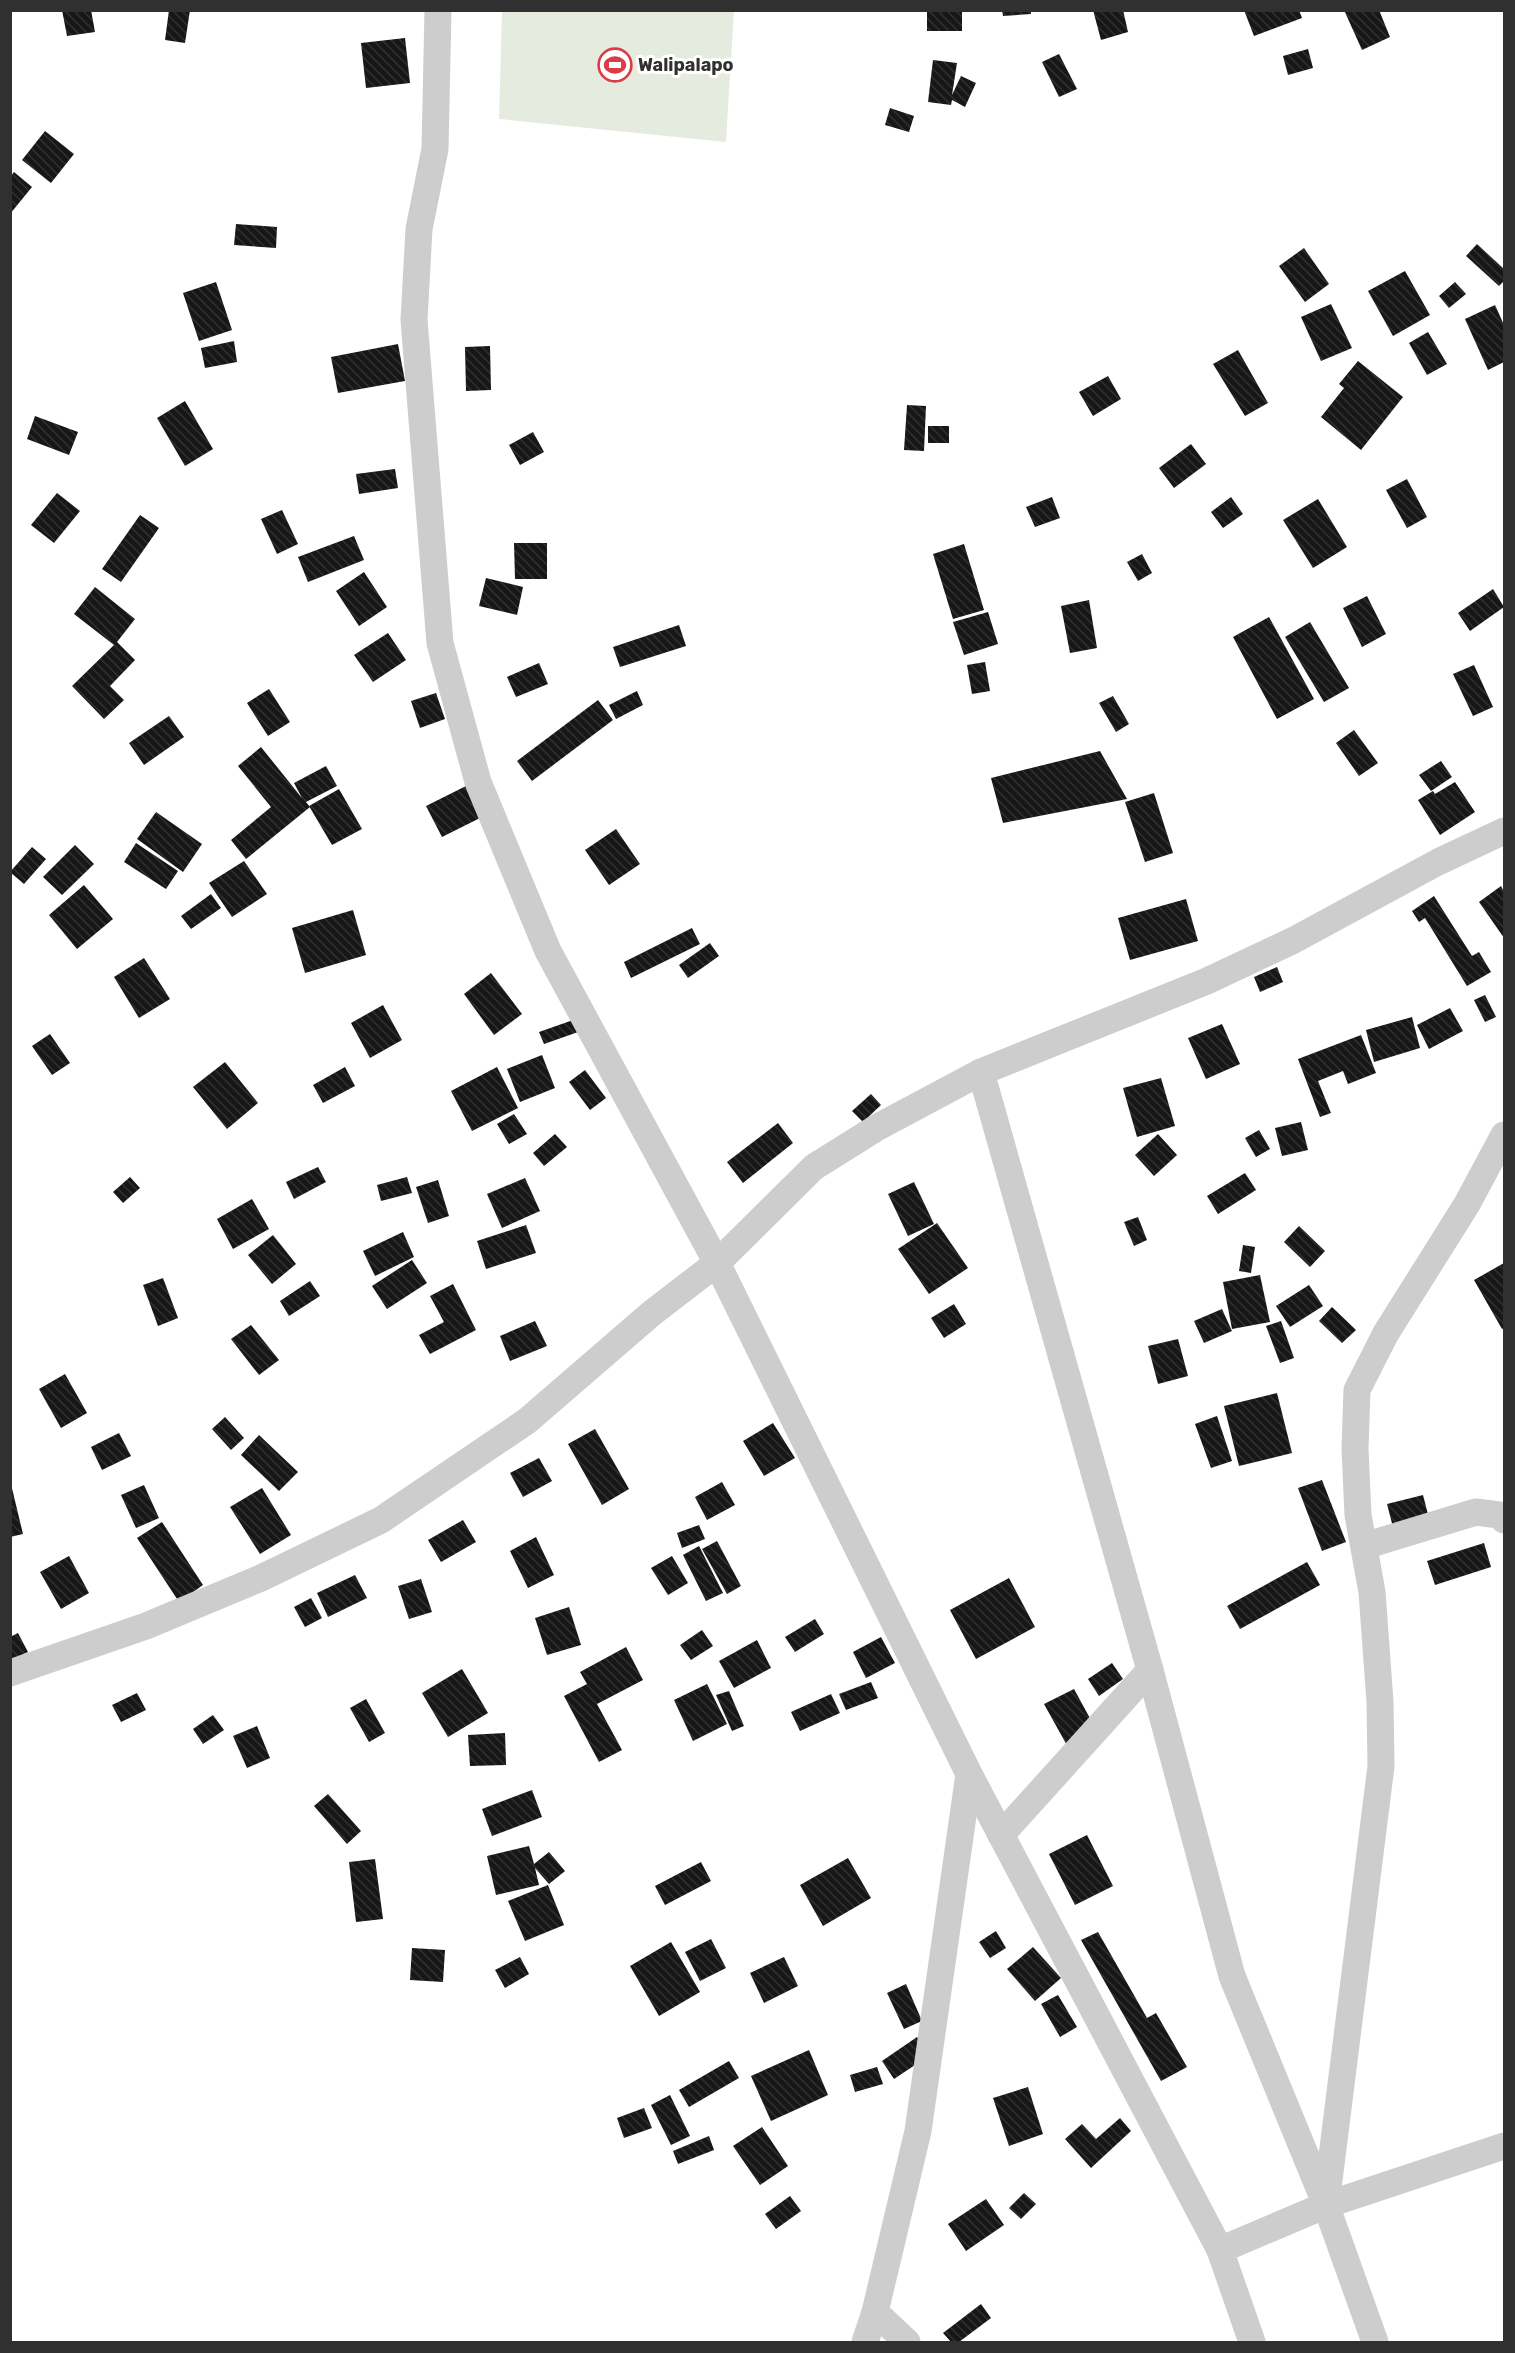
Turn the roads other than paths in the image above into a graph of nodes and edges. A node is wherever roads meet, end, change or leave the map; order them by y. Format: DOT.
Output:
graph roads {
  1 [pos="438,10"];
  2 [pos="1504,831"];
  3 [pos="981,1072"];
  4 [pos="1504,1135"];
  5 [pos="717,1263"];
  6 [pos="1504,1520"];
  7 [pos="1364,1546"];
  8 [pos="1150,1670"];
  9 [pos="10,1673"];
  10 [pos="969,1774"];
  11 [pos="1001,1834"];
  12 [pos="1504,2146"];
  13 [pos="1326,2205"];
  14 [pos="1220,2250"];
  15 [pos="875,2312"];
  16 [pos="865,2343"];
  17 [pos="907,2343"];
  18 [pos="1252,2343"];
  19 [pos="1375,2343"];
  1 -- 5 [label="street"];
  2 -- 3 [label="street"];
  3 -- 5 [label="street"];
  3 -- 8 [label="street"];
  4 -- 7 [label="street"];
  5 -- 9 [label="street"];
  5 -- 10 [label="street"];
  6 -- 7 [label="street"];
  7 -- 13 [label="street"];
  8 -- 11 [label="street"];
  8 -- 13 [label="street"];
  10 -- 11 [label="street"];
  10 -- 15 [label="street"];
  11 -- 14 [label="street"];
  12 -- 13 [label="street"];
  13 -- 14 [label="street"];
  13 -- 19 [label="street"];
  14 -- 18 [label="street"];
  15 -- 16 [label="street"];
  15 -- 17 [label="street"];
}
